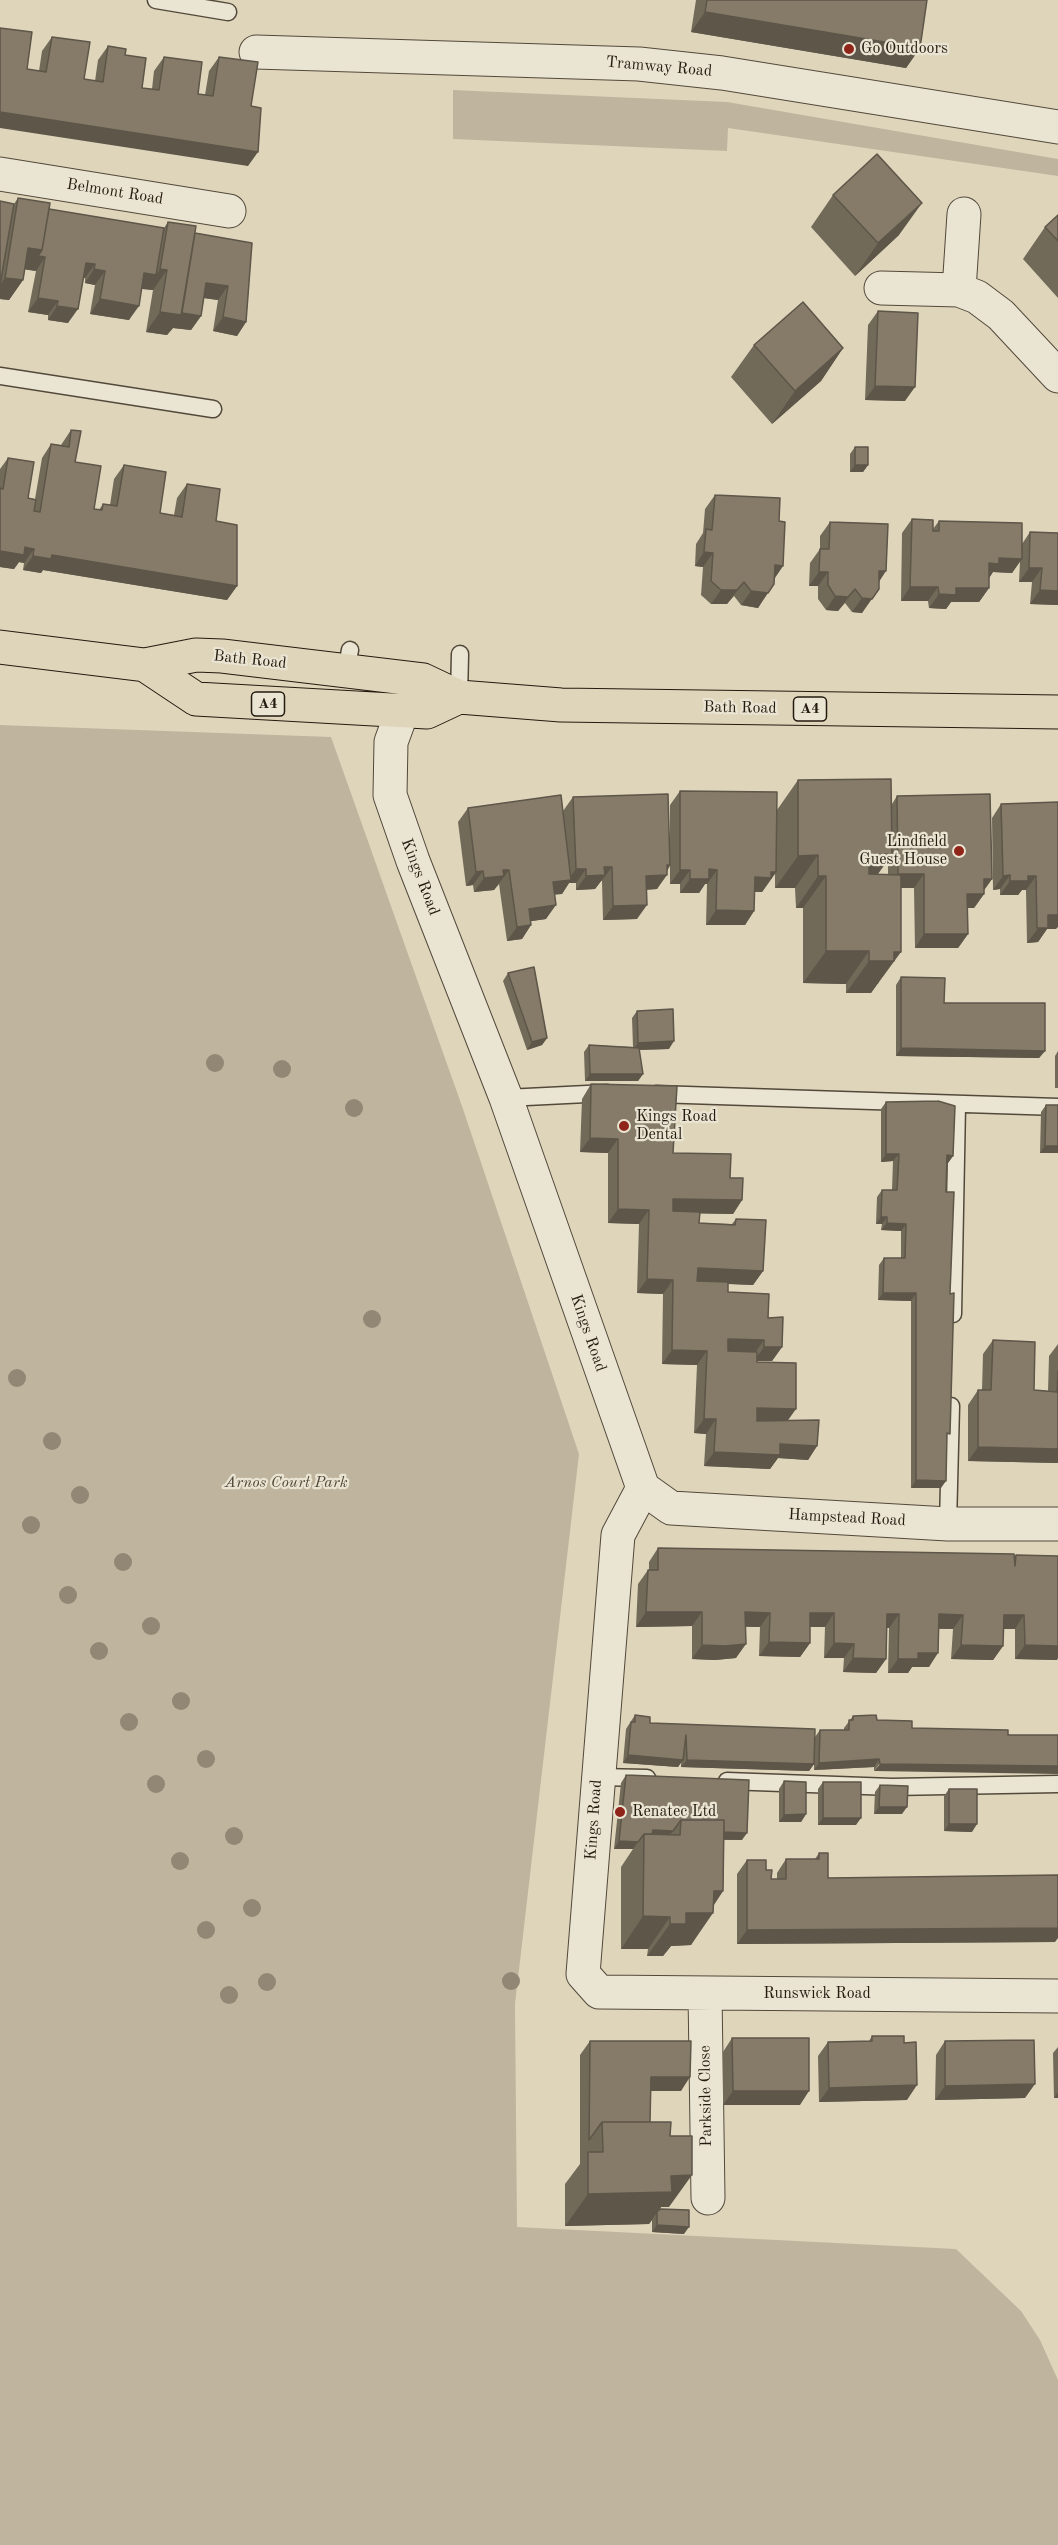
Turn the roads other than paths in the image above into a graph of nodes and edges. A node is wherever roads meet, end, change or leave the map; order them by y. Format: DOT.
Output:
graph roads {
  1 [pos="156,0"];
  2 [pos="228,12"];
  3 [pos="256,52"];
  4 [pos="1058,126"];
  5 [pos="0,174"];
  6 [pos="229,211"];
  7 [pos="964,214"];
  8 [pos="881,288"];
  9 [pos="959,290"];
  10 [pos="0,376"];
  11 [pos="1058,376"];
  12 [pos="213,409"];
  13 [pos="0,647"];
  14 [pos="460,654"];
  15 [pos="145,665"];
  16 [pos="459,697"];
  17 [pos="402,712"];
  18 [pos="1058,712"];
  19 [pos="501,1086"];
  20 [pos="957,1105"];
  21 [pos="1058,1107"];
  22 [pos="952,1332"];
  23 [pos="951,1392"];
  24 [pos="643,1488"];
  25 [pos="948,1524"];
  26 [pos="1058,1524"];
  27 [pos="597,1777"];
  28 [pos="668,1779"];
  29 [pos="715,1781"];
  30 [pos="1058,1784"];
  31 [pos="584,1974"];
  32 [pos="705,1993"];
  33 [pos="1058,1996"];
  34 [pos="708,2198"];
  1 -- 2 [label="lane"];
  3 -- 4 [label="street, Tramway Road"];
  5 -- 6 [label="street, Belmont Road"];
  7 -- 9 [label="street"];
  8 -- 9 [label="street"];
  9 -- 11 [label="street"];
  10 -- 12 [label="lane"];
  13 -- 15 [label="highway, Bath Road / A4"];
  14 -- 16 [label="lane"];
  15 -- 16 [label="highway, Bath Road / A4"];
  15 -- 17 [label="highway, Bath Road / A4"];
  16 -- 17 [label="highway, Bath Road / A4"];
  16 -- 18 [label="highway, Bath Road / A4"];
  17 -- 19 [label="street, Kings Road"];
  19 -- 20 [label="lane"];
  19 -- 24 [label="street, Kings Road"];
  20 -- 21 [label="lane"];
  20 -- 22 [label="lane"];
  23 -- 25 [label="lane"];
  24 -- 25 [label="street, Hampstead Road"];
  24 -- 27 [label="street, Kings Road"];
  25 -- 26 [label="street, Hampstead Road"];
  27 -- 28 [label="lane"];
  27 -- 31 [label="street, Kings Road"];
  29 -- 30 [label="lane"];
  31 -- 32 [label="street, Runswick Road"];
  32 -- 33 [label="street, Runswick Road"];
  32 -- 34 [label="street, Parkside Close"];
}
